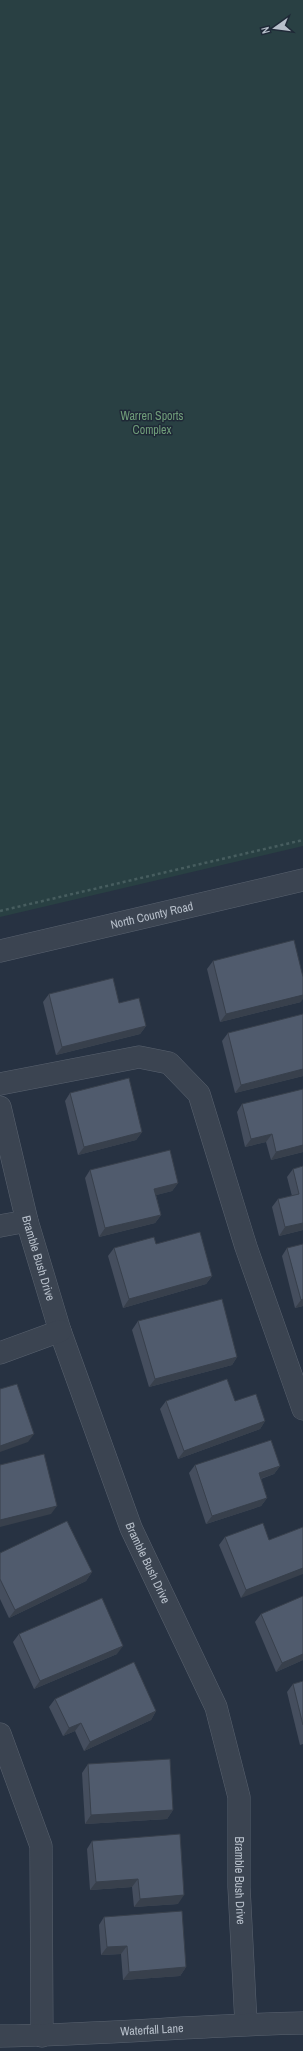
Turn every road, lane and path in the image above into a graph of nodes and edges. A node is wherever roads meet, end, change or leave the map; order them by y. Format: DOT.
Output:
graph roads {
  1 [pos="303,840"];
  2 [pos="303,880"];
  3 [pos="0,910"];
  4 [pos="0,951"];
  5 [pos="0,1084"];
  6 [pos="0,1107"];
  7 [pos="27,1221"];
  8 [pos="0,1226"];
  9 [pos="60,1331"];
  10 [pos="0,1353"];
  11 [pos="303,1409"];
  12 [pos="0,1734"];
  13 [pos="303,2023"];
  14 [pos="246,2024"];
  15 [pos="0,2036"];
  16 [pos="42,2036"];
  1 -- 3 [label="path"];
  2 -- 4 [label="street, North County Road"];
  5 -- 11 [label="street"];
  6 -- 7 [label="street, Bramble Bush Drive"];
  7 -- 8 [label="street"];
  7 -- 9 [label="street, Bramble Bush Drive"];
  9 -- 10 [label="street"];
  9 -- 14 [label="street, Bramble Bush Drive"];
  12 -- 16 [label="street"];
  13 -- 14 [label="street, Waterfall Lane"];
  14 -- 16 [label="street, Waterfall Lane"];
  15 -- 16 [label="street, Waterfall Lane"];
}
